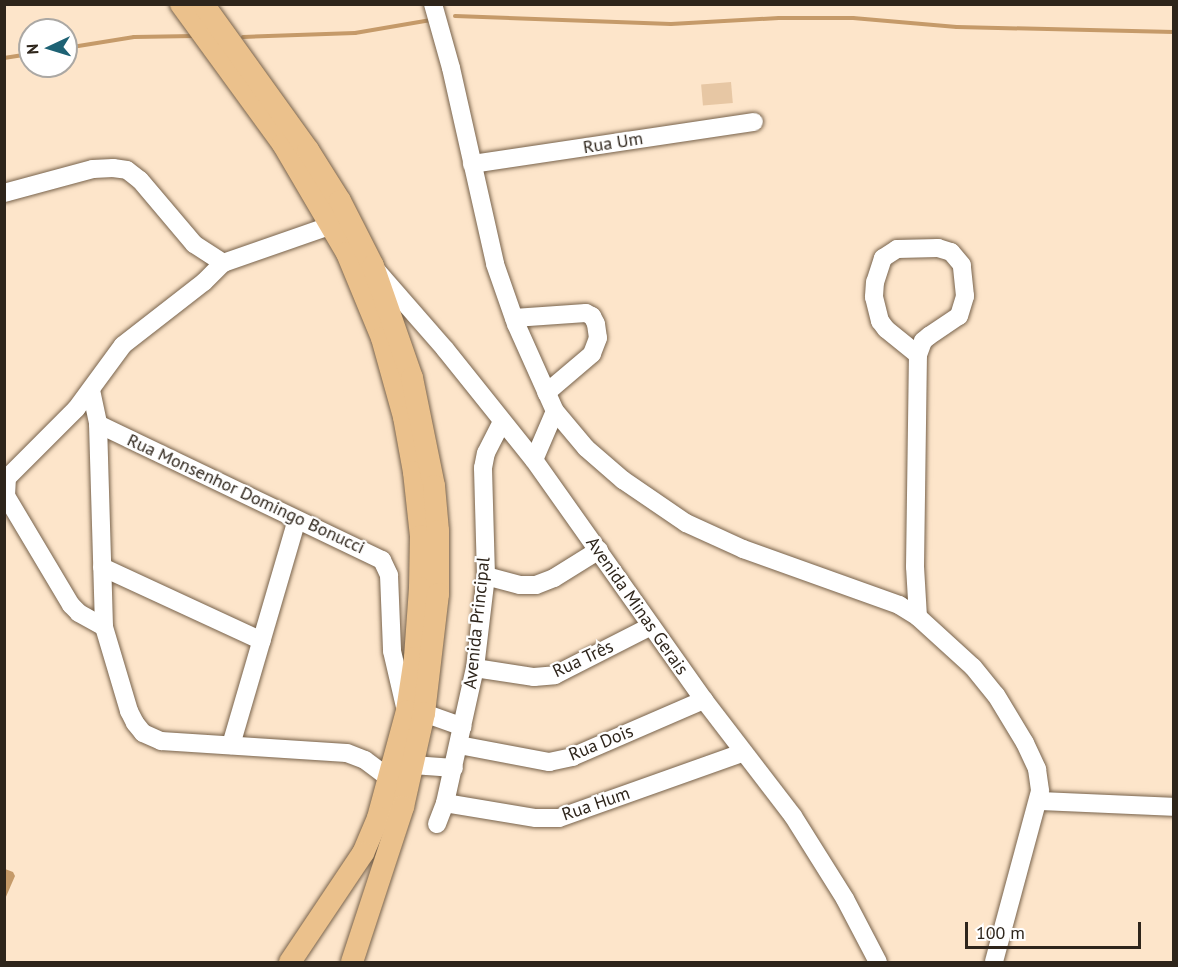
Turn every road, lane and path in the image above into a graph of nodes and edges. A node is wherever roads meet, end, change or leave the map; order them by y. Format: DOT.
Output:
graph roads {
  1 [pos="181,4"];
  2 [pos="203,4"];
  3 [pos="433,4"];
  4 [pos="754,122"];
  5 [pos="472,164"];
  6 [pos="4,193"];
  7 [pos="332,225"];
  8 [pos="223,263"];
  9 [pos="372,266"];
  10 [pos="514,318"];
  11 [pos="918,355"];
  12 [pos="91,390"];
  13 [pos="546,393"];
  14 [pos="555,411"];
  15 [pos="502,422"];
  16 [pos="98,424"];
  17 [pos="534,460"];
  18 [pos="297,520"];
  19 [pos="599,550"];
  20 [pos="102,567"];
  21 [pos="486,576"];
  22 [pos="918,617"];
  23 [pos="651,626"];
  24 [pos="104,627"];
  25 [pos="262,641"];
  26 [pos="475,668"];
  27 [pos="704,700"];
  28 [pos="415,712"];
  29 [pos="463,727"];
  30 [pos="231,745"];
  31 [pos="459,745"];
  32 [pos="742,753"];
  33 [pos="413,765"];
  34 [pos="454,768"];
  35 [pos="389,778"];
  36 [pos="1039,796"];
  37 [pos="446,803"];
  38 [pos="1173,807"];
  39 [pos="437,824"];
  40 [pos="290,963"];
  41 [pos="352,963"];
  42 [pos="878,963"];
  43 [pos="994,963"];
  1 -- 7 [label="main road"];
  2 -- 9 [label="main road"];
  3 -- 5 [label="street"];
  4 -- 5 [label="street, Rua Um"];
  5 -- 10 [label="street"];
  6 -- 8 [label="street"];
  7 -- 8 [label="street"];
  7 -- 28 [label="main road"];
  8 -- 12 [label="street"];
  9 -- 15 [label="street, Avenida Minas Gerais"];
  9 -- 28 [label="main road"];
  10 -- 13 [label="street"];
  10 -- 13 [label="street"];
  11 -- 11 [label="street"];
  11 -- 22 [label="street"];
  12 -- 16 [label="street, Rua Monsenhor Domingo Bonucci"];
  12 -- 24 [label="street"];
  13 -- 14 [label="street"];
  14 -- 17 [label="street"];
  14 -- 22 [label="street"];
  15 -- 17 [label="street, Avenida Minas Gerais"];
  15 -- 21 [label="street, Avenida Principal"];
  16 -- 18 [label="street, Rua Monsenhor Domingo Bonucci"];
  16 -- 20 [label="street, Rua Monsenhor Domingo Bonucci"];
  17 -- 19 [label="street, Avenida Minas Gerais"];
  18 -- 25 [label="street"];
  18 -- 28 [label="street, Rua Monsenhor Domingo Bonucci"];
  19 -- 21 [label="street"];
  19 -- 23 [label="street, Avenida Minas Gerais"];
  20 -- 24 [label="street, Rua Monsenhor Domingo Bonucci"];
  20 -- 25 [label="street"];
  21 -- 26 [label="street, Avenida Principal"];
  22 -- 36 [label="street"];
  23 -- 26 [label="street, Rua Três"];
  23 -- 27 [label="street, Avenida Minas Gerais"];
  24 -- 30 [label="street, Rua Monsenhor Domingo Bonucci"];
  25 -- 30 [label="street"];
  26 -- 29 [label="street, Avenida Principal"];
  27 -- 31 [label="street, Rua Dois"];
  27 -- 32 [label="street, Avenida Minas Gerais"];
  28 -- 29 [label="street"];
  28 -- 33 [label="main road"];
  28 -- 35 [label="main road"];
  29 -- 31 [label="street, Avenida Principal"];
  30 -- 35 [label="street, Rua Monsenhor Domingo Bonucci"];
  31 -- 34 [label="street, Avenida Principal"];
  32 -- 37 [label="street, Rua Hum"];
  32 -- 42 [label="street, Avenida Minas Gerais"];
  33 -- 34 [label="street"];
  33 -- 41 [label="main road"];
  34 -- 37 [label="street, Avenida Principal"];
  35 -- 40 [label="main road"];
  36 -- 38 [label="street"];
  36 -- 43 [label="street"];
  37 -- 39 [label="street, Avenida Principal"];
}
